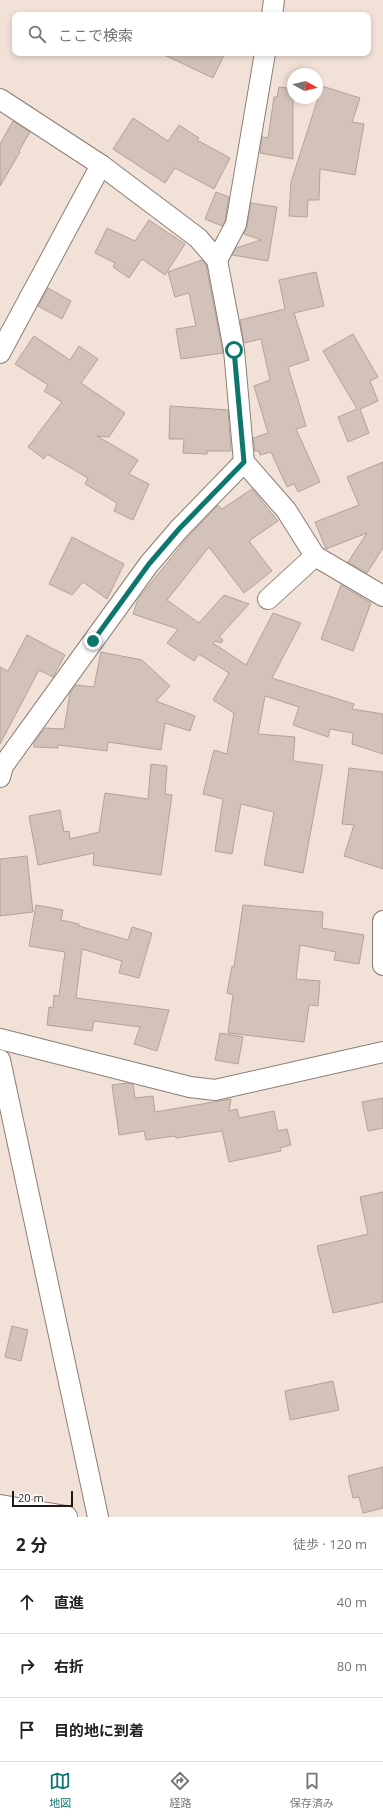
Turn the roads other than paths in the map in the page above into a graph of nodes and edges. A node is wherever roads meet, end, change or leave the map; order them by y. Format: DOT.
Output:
graph roads {
  1 [pos="274,0"];
  2 [pos="272,12"];
  3 [pos="264,56"];
  4 [pos="0,99"];
  5 [pos="101,165"];
  6 [pos="217,260"];
  7 [pos="0,353"];
  8 [pos="244,462"];
  9 [pos="315,556"];
  10 [pos="383,596"];
  11 [pos="268,599"];
  12 [pos="0,777"];
  13 [pos="383,921"];
  14 [pos="383,965"];
  15 [pos="0,1039"];
  16 [pos="383,1052"];
  17 [pos="0,1060"];
  18 [pos="0,1506"];
  19 [pos="66,1517"];
  20 [pos="98,1517"];
  1 -- 2 [label="street"];
  3 -- 6 [label="street"];
  4 -- 5 [label="street"];
  5 -- 6 [label="street"];
  5 -- 7 [label="street"];
  6 -- 8 [label="street"];
  8 -- 9 [label="street"];
  8 -- 12 [label="street"];
  9 -- 10 [label="street"];
  9 -- 11 [label="street"];
  13 -- 14 [label="street"];
  15 -- 16 [label="street"];
  17 -- 20 [label="street"];
  18 -- 19 [label="street"];
}
